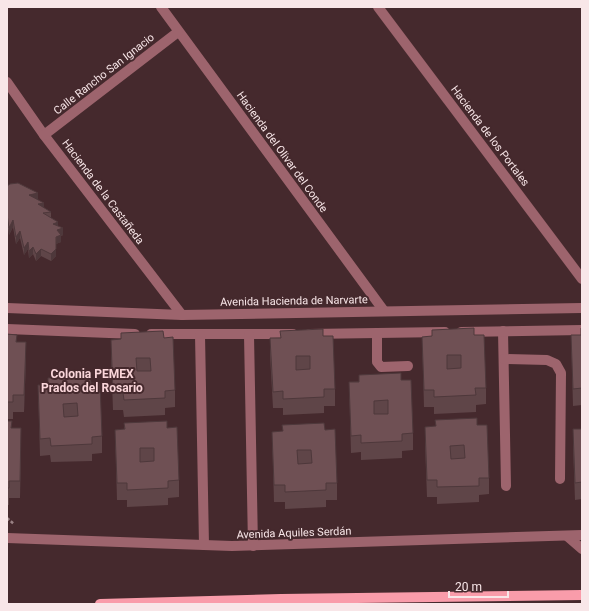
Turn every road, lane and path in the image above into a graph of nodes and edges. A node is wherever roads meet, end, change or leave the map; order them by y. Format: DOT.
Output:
graph roads {
  1 [pos="161,7"];
  2 [pos="378,7"];
  3 [pos="178,32"];
  4 [pos="7,82"];
  5 [pos="44,135"];
  6 [pos="582,279"];
  7 [pos="7,308"];
  8 [pos="582,308"];
  9 [pos="384,311"];
  10 [pos="182,315"];
  11 [pos="7,330"];
  12 [pos="582,330"];
  13 [pos="503,331"];
  14 [pos="377,333"];
  15 [pos="200,335"];
  16 [pos="249,335"];
  17 [pos="504,359"];
  18 [pos="408,366"];
  19 [pos="560,479"];
  20 [pos="506,486"];
  21 [pos="567,536"];
  22 [pos="582,536"];
  23 [pos="7,538"];
  24 [pos="204,545"];
  25 [pos="253,546"];
  26 [pos="582,549"];
  27 [pos="582,595"];
  28 [pos="100,604"];
  1 -- 3 [label="street, Hacienda del Olivar del Conde"];
  2 -- 6 [label="street, Hacienda de los Portales"];
  3 -- 5 [label="street, Calle Rancho San Ignacio"];
  3 -- 9 [label="street, Hacienda del Olivar del Conde"];
  4 -- 5 [label="street, Hacienda de la Castañeda"];
  5 -- 10 [label="street, Hacienda de la Castañeda"];
  7 -- 10 [label="street, Avenida Hacienda de Narvarte"];
  8 -- 9 [label="street, Avenida Hacienda de Narvarte"];
  9 -- 10 [label="street, Avenida Hacienda de Narvarte"];
  11 -- 15 [label="street"];
  12 -- 13 [label="street"];
  13 -- 14 [label="street"];
  13 -- 17 [label="street"];
  14 -- 16 [label="street"];
  14 -- 18 [label="street"];
  15 -- 16 [label="street"];
  15 -- 24 [label="street"];
  16 -- 25 [label="street"];
  17 -- 19 [label="street"];
  17 -- 20 [label="street"];
  21 -- 22 [label="street, Avenida Aquiles Serdán"];
  21 -- 25 [label="street, Avenida Aquiles Serdán"];
  21 -- 26 [label="street"];
  23 -- 24 [label="street, Avenida Aquiles Serdán"];
  24 -- 25 [label="street, Avenida Aquiles Serdán"];
  27 -- 28 [label="main road"];
}
